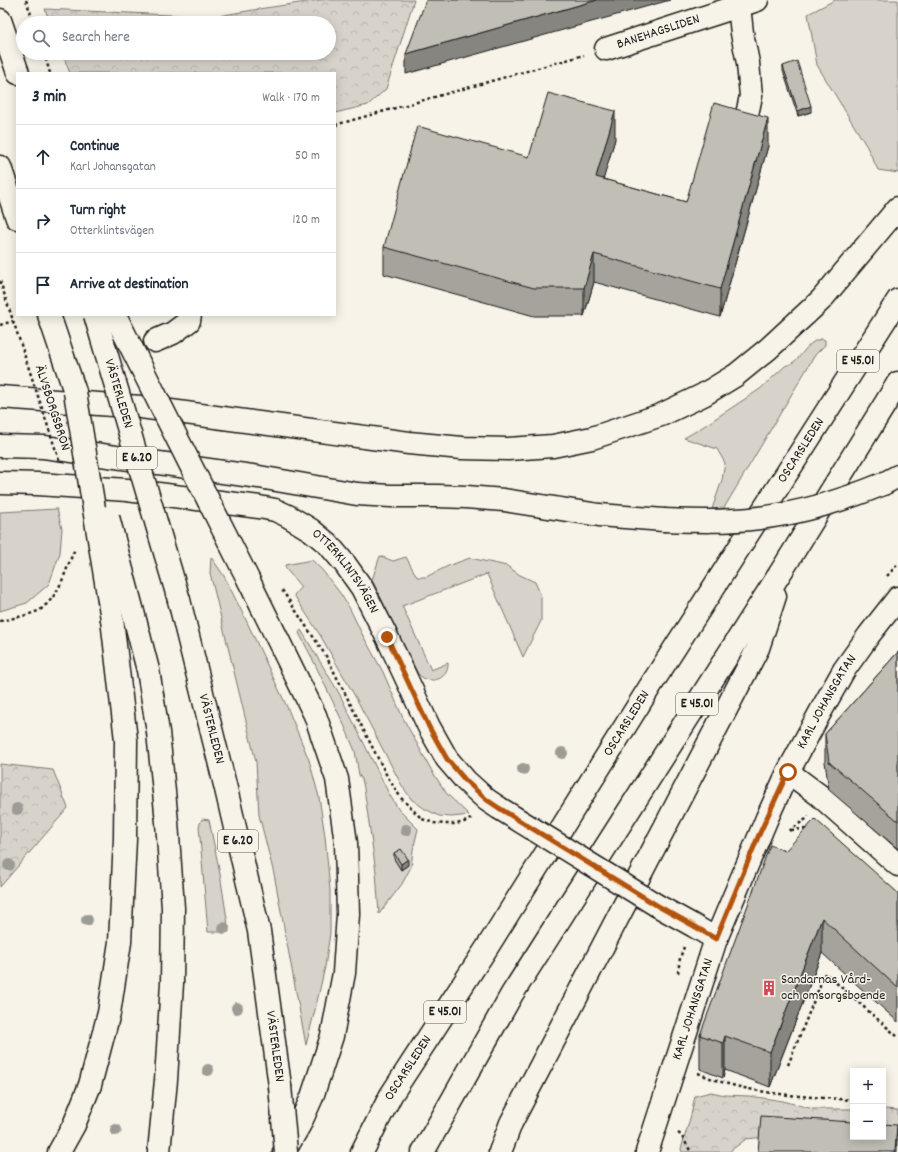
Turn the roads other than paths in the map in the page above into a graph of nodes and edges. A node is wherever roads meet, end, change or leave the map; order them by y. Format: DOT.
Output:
graph roads {
  1 [pos="748,3"];
  2 [pos="0,20"];
  3 [pos="606,49"];
  4 [pos="18,72"];
  5 [pos="746,120"];
  6 [pos="0,167"];
  7 [pos="898,208"];
  8 [pos="16,215"];
  9 [pos="898,300"];
  10 [pos="49,316"];
  11 [pos="95,316"];
  12 [pos="116,316"];
  13 [pos="190,316"];
  14 [pos="155,341"];
  15 [pos="898,383"];
  16 [pos="75,392"];
  17 [pos="0,397"];
  18 [pos="0,446"];
  19 [pos="891,480"];
  20 [pos="0,483"];
  21 [pos="784,567"];
  22 [pos="898,598"];
  23 [pos="788,772"];
  24 [pos="898,865"];
  25 [pos="716,939"];
  26 [pos="59,1152"];
  27 [pos="159,1152"];
  28 [pos="285,1152"];
  29 [pos="362,1152"];
  30 [pos="423,1152"];
  31 [pos="500,1152"];
  32 [pos="648,1152"];
  1 -- 3 [label="main road, BANEHAGSLIDEN"];
  1 -- 5 [label="main road"];
  2 -- 4 [label="main road"];
  6 -- 8 [label="main road"];
  7 -- 17 [label="main road"];
  9 -- 29 [label="main road, OSCARSLEDEN / E 45.01"];
  10 -- 16 [label="main road, E 6.20"];
  11 -- 28 [label="main road, VÄSTERLEDEN / E 6.20, bridge"];
  12 -- 28 [label="main road, bridge"];
  13 -- 14 [label="main road"];
  15 -- 21 [label="main road, E 45.01"];
  16 -- 26 [label="main road, bridge"];
  16 -- 27 [label="main road, E 6.20, bridge"];
  18 -- 19 [label="main road, bridge"];
  20 -- 25 [label="main road, OTTERKLINTSVÄGEN, bridge"];
  21 -- 30 [label="main road, E 45.01"];
  21 -- 31 [label="main road"];
  22 -- 23 [label="main road, KARL JOHANSGATAN"];
  23 -- 24 [label="main road"];
  23 -- 25 [label="main road, KARL JOHANSGATAN"];
  25 -- 32 [label="main road, KARL JOHANSGATAN"];
}
